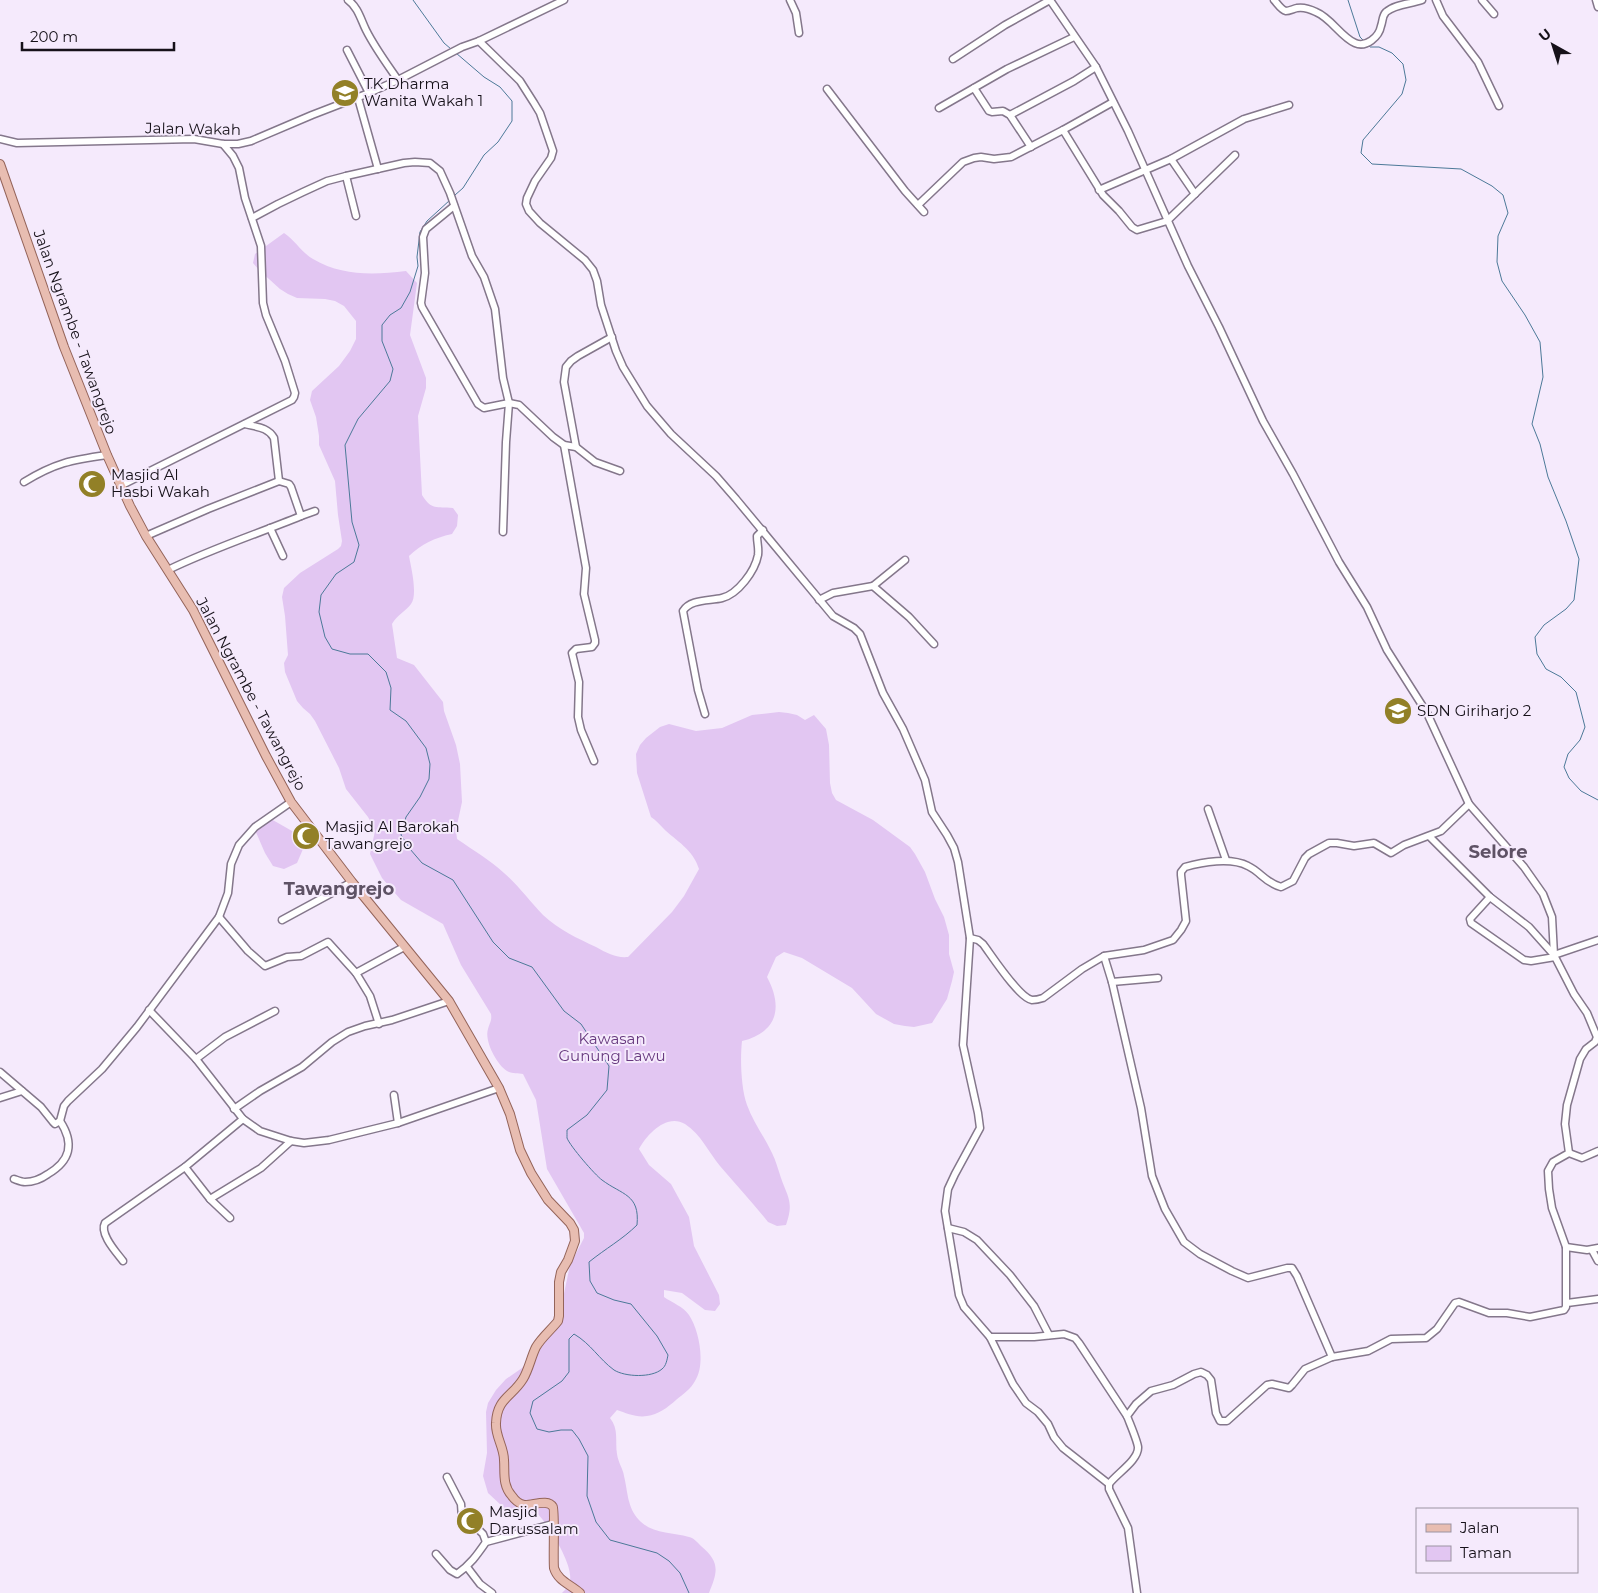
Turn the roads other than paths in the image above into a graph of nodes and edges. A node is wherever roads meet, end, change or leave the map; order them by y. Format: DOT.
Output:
graph roads {
  1 [pos="348,0"];
  2 [pos="564,0"];
  3 [pos="790,0"];
  4 [pos="1050,0"];
  5 [pos="1274,0"];
  6 [pos="1422,0"];
  7 [pos="1436,0"];
  8 [pos="1482,0"];
  9 [pos="1596,0"];
  10 [pos="1598,7"];
  11 [pos="1494,14"];
  12 [pos="799,33"];
  13 [pos="1074,37"];
  14 [pos="479,41"];
  15 [pos="347,50"];
  16 [pos="953,59"];
  17 [pos="1096,67"];
  18 [pos="398,80"];
  19 [pos="974,88"];
  20 [pos="827,90"];
  21 [pos="369,93"];
  22 [pos="358,98"];
  23 [pos="1113,102"];
  24 [pos="1289,105"];
  25 [pos="1499,106"];
  26 [pos="938,108"];
  27 [pos="1010,115"];
  28 [pos="1063,130"];
  29 [pos="0,139"];
  30 [pos="223,144"];
  31 [pos="1031,147"];
  32 [pos="1235,156"];
  33 [pos="1171,159"];
  34 [pos="0,164"];
  35 [pos="378,169"];
  36 [pos="1145,171"];
  37 [pos="346,176"];
  38 [pos="1099,190"];
  39 [pos="1195,194"];
  40 [pos="454,204"];
  41 [pos="918,205"];
  42 [pos="924,212"];
  43 [pos="356,216"];
  44 [pos="252,218"];
  45 [pos="1167,221"];
  46 [pos="612,337"];
  47 [pos="509,403"];
  48 [pos="244,424"];
  49 [pos="564,445"];
  50 [pos="576,447"];
  51 [pos="107,455"];
  52 [pos="620,471"];
  53 [pos="279,481"];
  54 [pos="24,482"];
  55 [pos="120,486"];
  56 [pos="315,511"];
  57 [pos="302,516"];
  58 [pos="270,528"];
  59 [pos="763,530"];
  60 [pos="504,532"];
  61 [pos="146,536"];
  62 [pos="283,556"];
  63 [pos="905,560"];
  64 [pos="168,570"];
  65 [pos="873,586"];
  66 [pos="819,600"];
  67 [pos="934,644"];
  68 [pos="705,714"];
  69 [pos="594,761"];
  70 [pos="291,802"];
  71 [pos="1469,804"];
  72 [pos="1208,809"];
  73 [pos="1430,837"];
  74 [pos="1226,860"];
  75 [pos="352,882"];
  76 [pos="1490,897"];
  77 [pos="219,917"];
  78 [pos="282,920"];
  79 [pos="970,938"];
  80 [pos="1598,940"];
  81 [pos="404,948"];
  82 [pos="1104,956"];
  83 [pos="1555,956"];
  84 [pos="356,973"];
  85 [pos="1158,978"];
  86 [pos="1112,982"];
  87 [pos="449,1001"];
  88 [pos="149,1010"];
  89 [pos="275,1011"];
  90 [pos="379,1024"];
  91 [pos="196,1059"];
  92 [pos="0,1072"];
  93 [pos="499,1088"];
  94 [pos="22,1091"];
  95 [pos="394,1095"];
  96 [pos="0,1098"];
  97 [pos="234,1109"];
  98 [pos="244,1119"];
  99 [pos="60,1121"];
  100 [pos="398,1123"];
  101 [pos="291,1141"];
  102 [pos="1598,1151"];
  103 [pos="1569,1154"];
  104 [pos="184,1167"];
  105 [pos="14,1179"];
  106 [pos="210,1198"];
  107 [pos="230,1218"];
  108 [pos="948,1228"];
  109 [pos="1566,1248"];
  110 [pos="1595,1249"];
  111 [pos="123,1261"];
  112 [pos="1598,1261"];
  113 [pos="1598,1299"];
  114 [pos="1567,1303"];
  115 [pos="1049,1335"];
  116 [pos="990,1337"];
  117 [pos="1332,1357"];
  118 [pos="1127,1416"];
  119 [pos="447,1477"];
  120 [pos="1109,1484"];
  121 [pos="553,1524"];
  122 [pos="486,1542"];
  123 [pos="436,1554"];
  124 [pos="467,1567"];
  125 [pos="492,1593"];
  126 [pos="580,1593"];
  127 [pos="1137,1593"];
  1 -- 18 [label="street"];
  2 -- 14 [label="street, Jalan Wakah"];
  3 -- 12 [label="street"];
  4 -- 13 [label="street"];
  4 -- 16 [label="street"];
  5 -- 6 [label="street"];
  7 -- 25 [label="street"];
  8 -- 11 [label="street"];
  9 -- 10 [label="street"];
  13 -- 17 [label="street"];
  13 -- 19 [label="street"];
  14 -- 18 [label="street, Jalan Wakah"];
  14 -- 46 [label="street"];
  15 -- 21 [label="street"];
  17 -- 23 [label="street"];
  17 -- 27 [label="street"];
  18 -- 21 [label="street, Jalan Wakah"];
  19 -- 26 [label="street"];
  19 -- 27 [label="street"];
  20 -- 41 [label="street"];
  21 -- 22 [label="street, Jalan Wakah"];
  22 -- 30 [label="street, Jalan Wakah"];
  22 -- 35 [label="street"];
  23 -- 28 [label="street"];
  23 -- 36 [label="street"];
  24 -- 33 [label="street"];
  27 -- 31 [label="street"];
  28 -- 31 [label="street"];
  28 -- 38 [label="street"];
  29 -- 30 [label="street, Jalan Wakah"];
  30 -- 44 [label="street"];
  31 -- 41 [label="street"];
  32 -- 39 [label="street"];
  33 -- 36 [label="street"];
  33 -- 39 [label="street"];
  34 -- 51 [label="main road, Jalan Ngrambe - Tawangrejo"];
  35 -- 37 [label="street"];
  35 -- 40 [label="street"];
  36 -- 38 [label="street"];
  36 -- 45 [label="street"];
  37 -- 43 [label="street"];
  37 -- 44 [label="street"];
  38 -- 45 [label="street"];
  39 -- 45 [label="street"];
  40 -- 47 [label="street"];
  40 -- 47 [label="street"];
  41 -- 42 [label="street"];
  44 -- 48 [label="street"];
  45 -- 71 [label="street"];
  46 -- 50 [label="street"];
  46 -- 59 [label="street"];
  47 -- 49 [label="street"];
  47 -- 60 [label="street"];
  48 -- 53 [label="street"];
  48 -- 55 [label="street"];
  49 -- 50 [label="street"];
  49 -- 69 [label="street"];
  50 -- 52 [label="street"];
  51 -- 54 [label="street"];
  51 -- 55 [label="main road, Jalan Ngrambe - Tawangrejo"];
  53 -- 57 [label="street"];
  53 -- 61 [label="street"];
  55 -- 61 [label="main road, Jalan Ngrambe - Tawangrejo"];
  56 -- 57 [label="street"];
  57 -- 58 [label="street"];
  58 -- 62 [label="street"];
  58 -- 64 [label="street"];
  59 -- 66 [label="street"];
  59 -- 68 [label="street"];
  61 -- 64 [label="main road, Jalan Ngrambe - Tawangrejo"];
  63 -- 65 [label="street"];
  64 -- 70 [label="main road, Jalan Ngrambe - Tawangrejo"];
  65 -- 66 [label="street"];
  65 -- 67 [label="street"];
  66 -- 79 [label="street"];
  70 -- 75 [label="main road, Jalan Ngrambe - Tawangrejo"];
  70 -- 77 [label="street"];
  71 -- 73 [label="street"];
  71 -- 83 [label="street"];
  72 -- 74 [label="street"];
  73 -- 74 [label="street"];
  73 -- 76 [label="street"];
  74 -- 82 [label="street"];
  75 -- 78 [label="street"];
  75 -- 81 [label="main road, Jalan Ngrambe - Tawangrejo"];
  76 -- 83 [label="street"];
  76 -- 83 [label="street"];
  77 -- 84 [label="street"];
  77 -- 88 [label="street"];
  79 -- 82 [label="street"];
  79 -- 108 [label="street"];
  80 -- 83 [label="street"];
  81 -- 84 [label="street"];
  81 -- 87 [label="main road, Jalan Ngrambe - Tawangrejo"];
  82 -- 86 [label="street"];
  83 -- 103 [label="street"];
  84 -- 90 [label="street"];
  85 -- 86 [label="street"];
  86 -- 117 [label="street"];
  87 -- 90 [label="street"];
  87 -- 93 [label="main road, Jalan Ngrambe - Tawangrejo"];
  88 -- 91 [label="street"];
  88 -- 99 [label="street"];
  89 -- 91 [label="street"];
  90 -- 97 [label="street"];
  91 -- 97 [label="street"];
  92 -- 94 [label="street"];
  93 -- 100 [label="street"];
  93 -- 121 [label="main road, Jalan Ngrambe - Tawangrejo"];
  94 -- 96 [label="street"];
  94 -- 99 [label="street"];
  95 -- 100 [label="street"];
  97 -- 98 [label="street"];
  98 -- 101 [label="street"];
  98 -- 104 [label="street"];
  99 -- 105 [label="street"];
  100 -- 101 [label="street"];
  101 -- 106 [label="street"];
  102 -- 103 [label="street"];
  103 -- 109 [label="street"];
  104 -- 106 [label="street"];
  104 -- 111 [label="street"];
  106 -- 107 [label="street"];
  108 -- 115 [label="street"];
  108 -- 116 [label="street"];
  109 -- 110 [label="street"];
  109 -- 114 [label="street"];
  110 -- 112 [label="street"];
  113 -- 114 [label="street"];
  114 -- 117 [label="street"];
  115 -- 116 [label="street"];
  115 -- 118 [label="street"];
  116 -- 120 [label="street"];
  117 -- 118 [label="street"];
  118 -- 120 [label="street"];
  119 -- 122 [label="street"];
  120 -- 127 [label="street"];
  121 -- 122 [label="street"];
  121 -- 126 [label="main road, Jalan Ngrambe - Tawangrejo"];
  122 -- 124 [label="street"];
  123 -- 124 [label="street"];
  124 -- 125 [label="street"];
}
